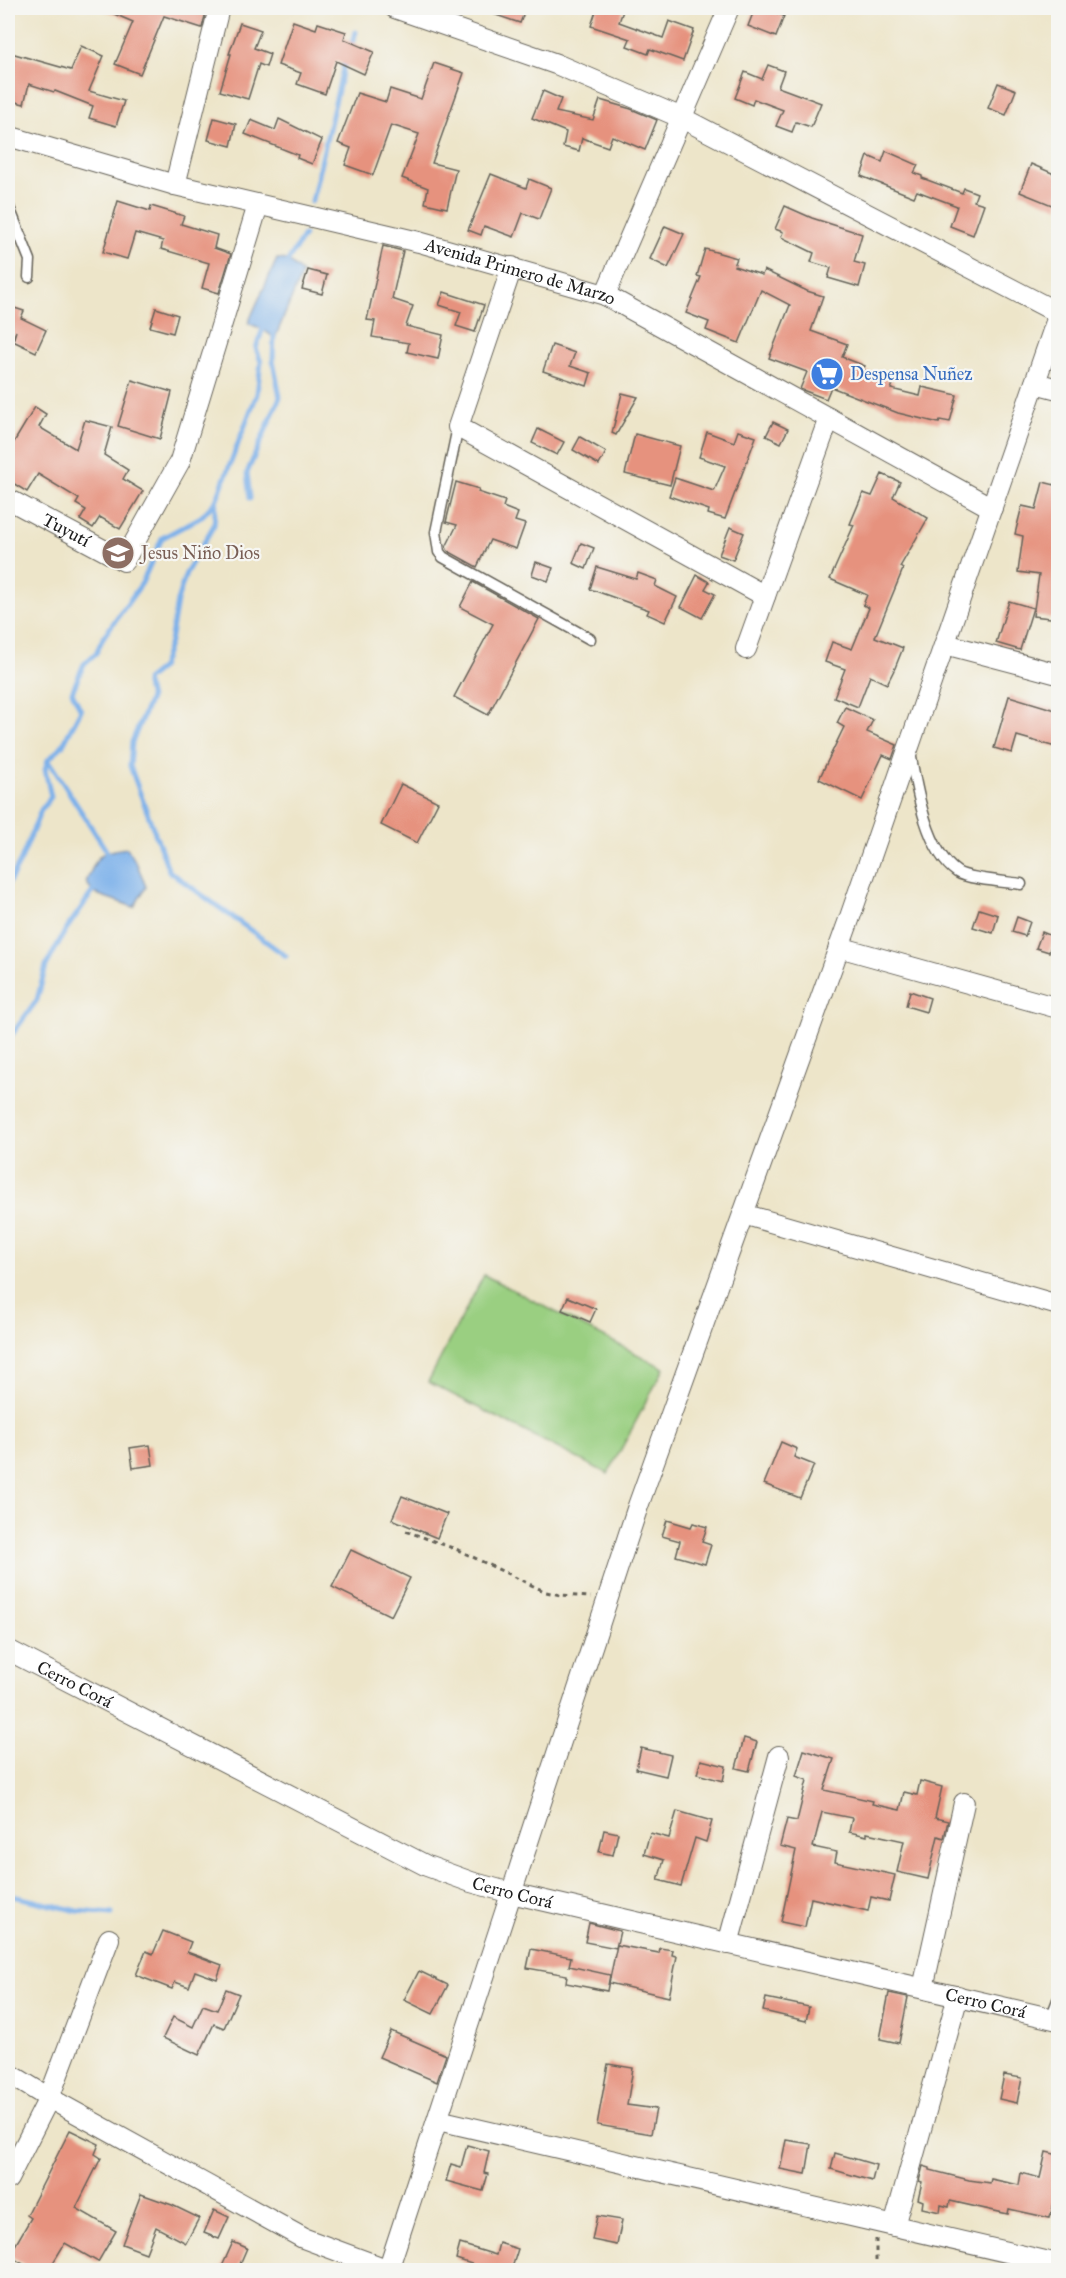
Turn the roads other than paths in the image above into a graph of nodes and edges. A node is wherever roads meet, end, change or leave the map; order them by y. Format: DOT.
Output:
graph roads {
  1 [pos="219,8"];
  2 [pos="395,8"];
  3 [pos="729,8"];
  4 [pos="682,117"];
  5 [pos="8,136"];
  6 [pos="175,185"];
  7 [pos="8,205"];
  8 [pos="258,205"];
  9 [pos="512,267"];
  10 [pos="28,277"];
  11 [pos="605,295"];
  12 [pos="1059,315"];
  13 [pos="1035,383"];
  14 [pos="1059,389"];
  15 [pos="829,418"];
  16 [pos="458,427"];
  17 [pos="8,499"];
  18 [pos="992,508"];
  19 [pos="765,596"];
  20 [pos="590,639"];
  21 [pos="945,644"];
  22 [pos="746,649"];
  23 [pos="1059,674"];
  24 [pos="909,746"];
  25 [pos="1021,884"];
  26 [pos="839,947"];
  27 [pos="1059,1008"];
  28 [pos="743,1214"];
  29 [pos="1059,1305"];
  30 [pos="8,1650"];
  31 [pos="778,1756"];
  32 [pos="964,1803"];
  33 [pos="511,1893"];
  34 [pos="109,1939"];
  35 [pos="728,1944"];
  36 [pos="923,1988"];
  37 [pos="958,1996"];
  38 [pos="1056,2012"];
  39 [pos="8,2073"];
  40 [pos="49,2098"];
  41 [pos="438,2120"];
  42 [pos="8,2179"];
  43 [pos="885,2224"];
  44 [pos="1059,2264"];
  45 [pos="388,2270"];
  1 -- 6 [label="street"];
  2 -- 4 [label="street"];
  3 -- 4 [label="street"];
  4 -- 11 [label="street"];
  4 -- 12 [label="street"];
  5 -- 6 [label="street, Avenida Primero de Marzo"];
  6 -- 8 [label="street, Avenida Primero de Marzo"];
  7 -- 10 [label="lane"];
  8 -- 9 [label="street, Avenida Primero de Marzo"];
  8 -- 17 [label="street, Tuyutí"];
  9 -- 11 [label="street, Avenida Primero de Marzo"];
  9 -- 16 [label="street"];
  11 -- 15 [label="street, Avenida Primero de Marzo"];
  12 -- 13 [label="street"];
  13 -- 14 [label="street"];
  13 -- 18 [label="street"];
  15 -- 18 [label="street, Avenida Primero de Marzo"];
  15 -- 19 [label="street"];
  16 -- 19 [label="street"];
  16 -- 20 [label="lane"];
  18 -- 21 [label="street"];
  19 -- 22 [label="street"];
  21 -- 23 [label="street"];
  21 -- 24 [label="street"];
  24 -- 25 [label="lane"];
  24 -- 26 [label="street"];
  26 -- 27 [label="street"];
  26 -- 28 [label="street"];
  28 -- 29 [label="street"];
  28 -- 33 [label="street"];
  30 -- 33 [label="street, Cerro Corá"];
  31 -- 35 [label="street"];
  32 -- 36 [label="street"];
  33 -- 35 [label="street, Cerro Corá"];
  33 -- 41 [label="street"];
  34 -- 40 [label="street"];
  35 -- 36 [label="street, Cerro Corá"];
  36 -- 37 [label="street, Cerro Corá"];
  37 -- 38 [label="street, Cerro Corá"];
  37 -- 43 [label="street"];
  39 -- 40 [label="street"];
  40 -- 42 [label="street"];
  40 -- 45 [label="street"];
  41 -- 43 [label="street"];
  41 -- 45 [label="street"];
  43 -- 44 [label="street"];
}
